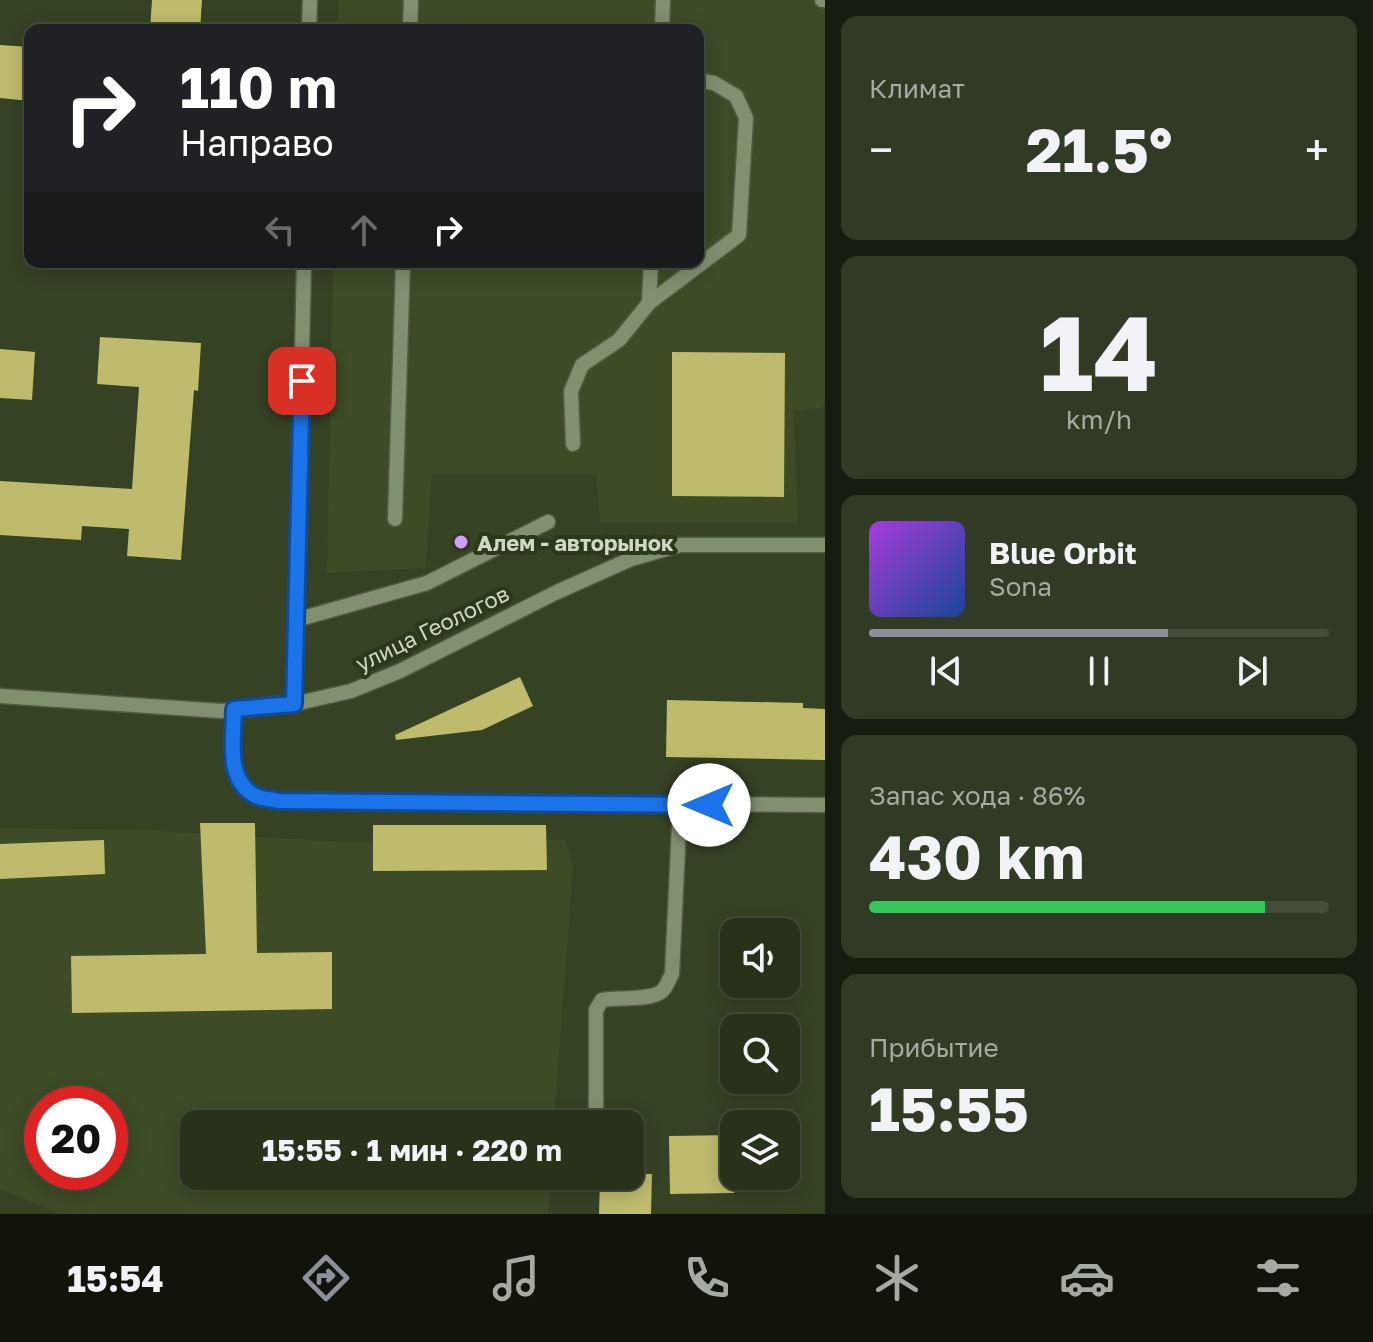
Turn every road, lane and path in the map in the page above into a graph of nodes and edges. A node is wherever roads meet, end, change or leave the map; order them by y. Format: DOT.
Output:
graph roads {
  1 [pos="310,0"];
  2 [pos="411,0"];
  3 [pos="663,0"];
  4 [pos="309,24"];
  5 [pos="410,24"];
  6 [pos="662,24"];
  7 [pos="704,81"];
  8 [pos="704,261"];
  9 [pos="304,268"];
  10 [pos="403,268"];
  11 [pos="651,268"];
  12 [pos="695,268"];
  13 [pos="649,303"];
  14 [pos="573,444"];
  15 [pos="395,519"];
  16 [pos="548,522"];
  17 [pos="825,545"];
  18 [pos="296,620"];
  19 [pos="0,696"];
  20 [pos="294,704"];
  21 [pos="234,709"];
  22 [pos="680,805"];
  23 [pos="825,805"];
  24 [pos="596,1110"];
  1 -- 4 [label="street"];
  2 -- 5 [label="street"];
  3 -- 6 [label="street"];
  7 -- 8 [label="street"];
  9 -- 18 [label="street"];
  10 -- 15 [label="street"];
  11 -- 13 [label="street"];
  12 -- 13 [label="street"];
  13 -- 14 [label="street"];
  16 -- 18 [label="street"];
  17 -- 20 [label="street, улица Геологов"];
  18 -- 20 [label="street"];
  19 -- 21 [label="street, улица Геологов"];
  20 -- 21 [label="street, улица Геологов"];
  21 -- 22 [label="street"];
  22 -- 23 [label="street"];
  22 -- 24 [label="street"];
}
